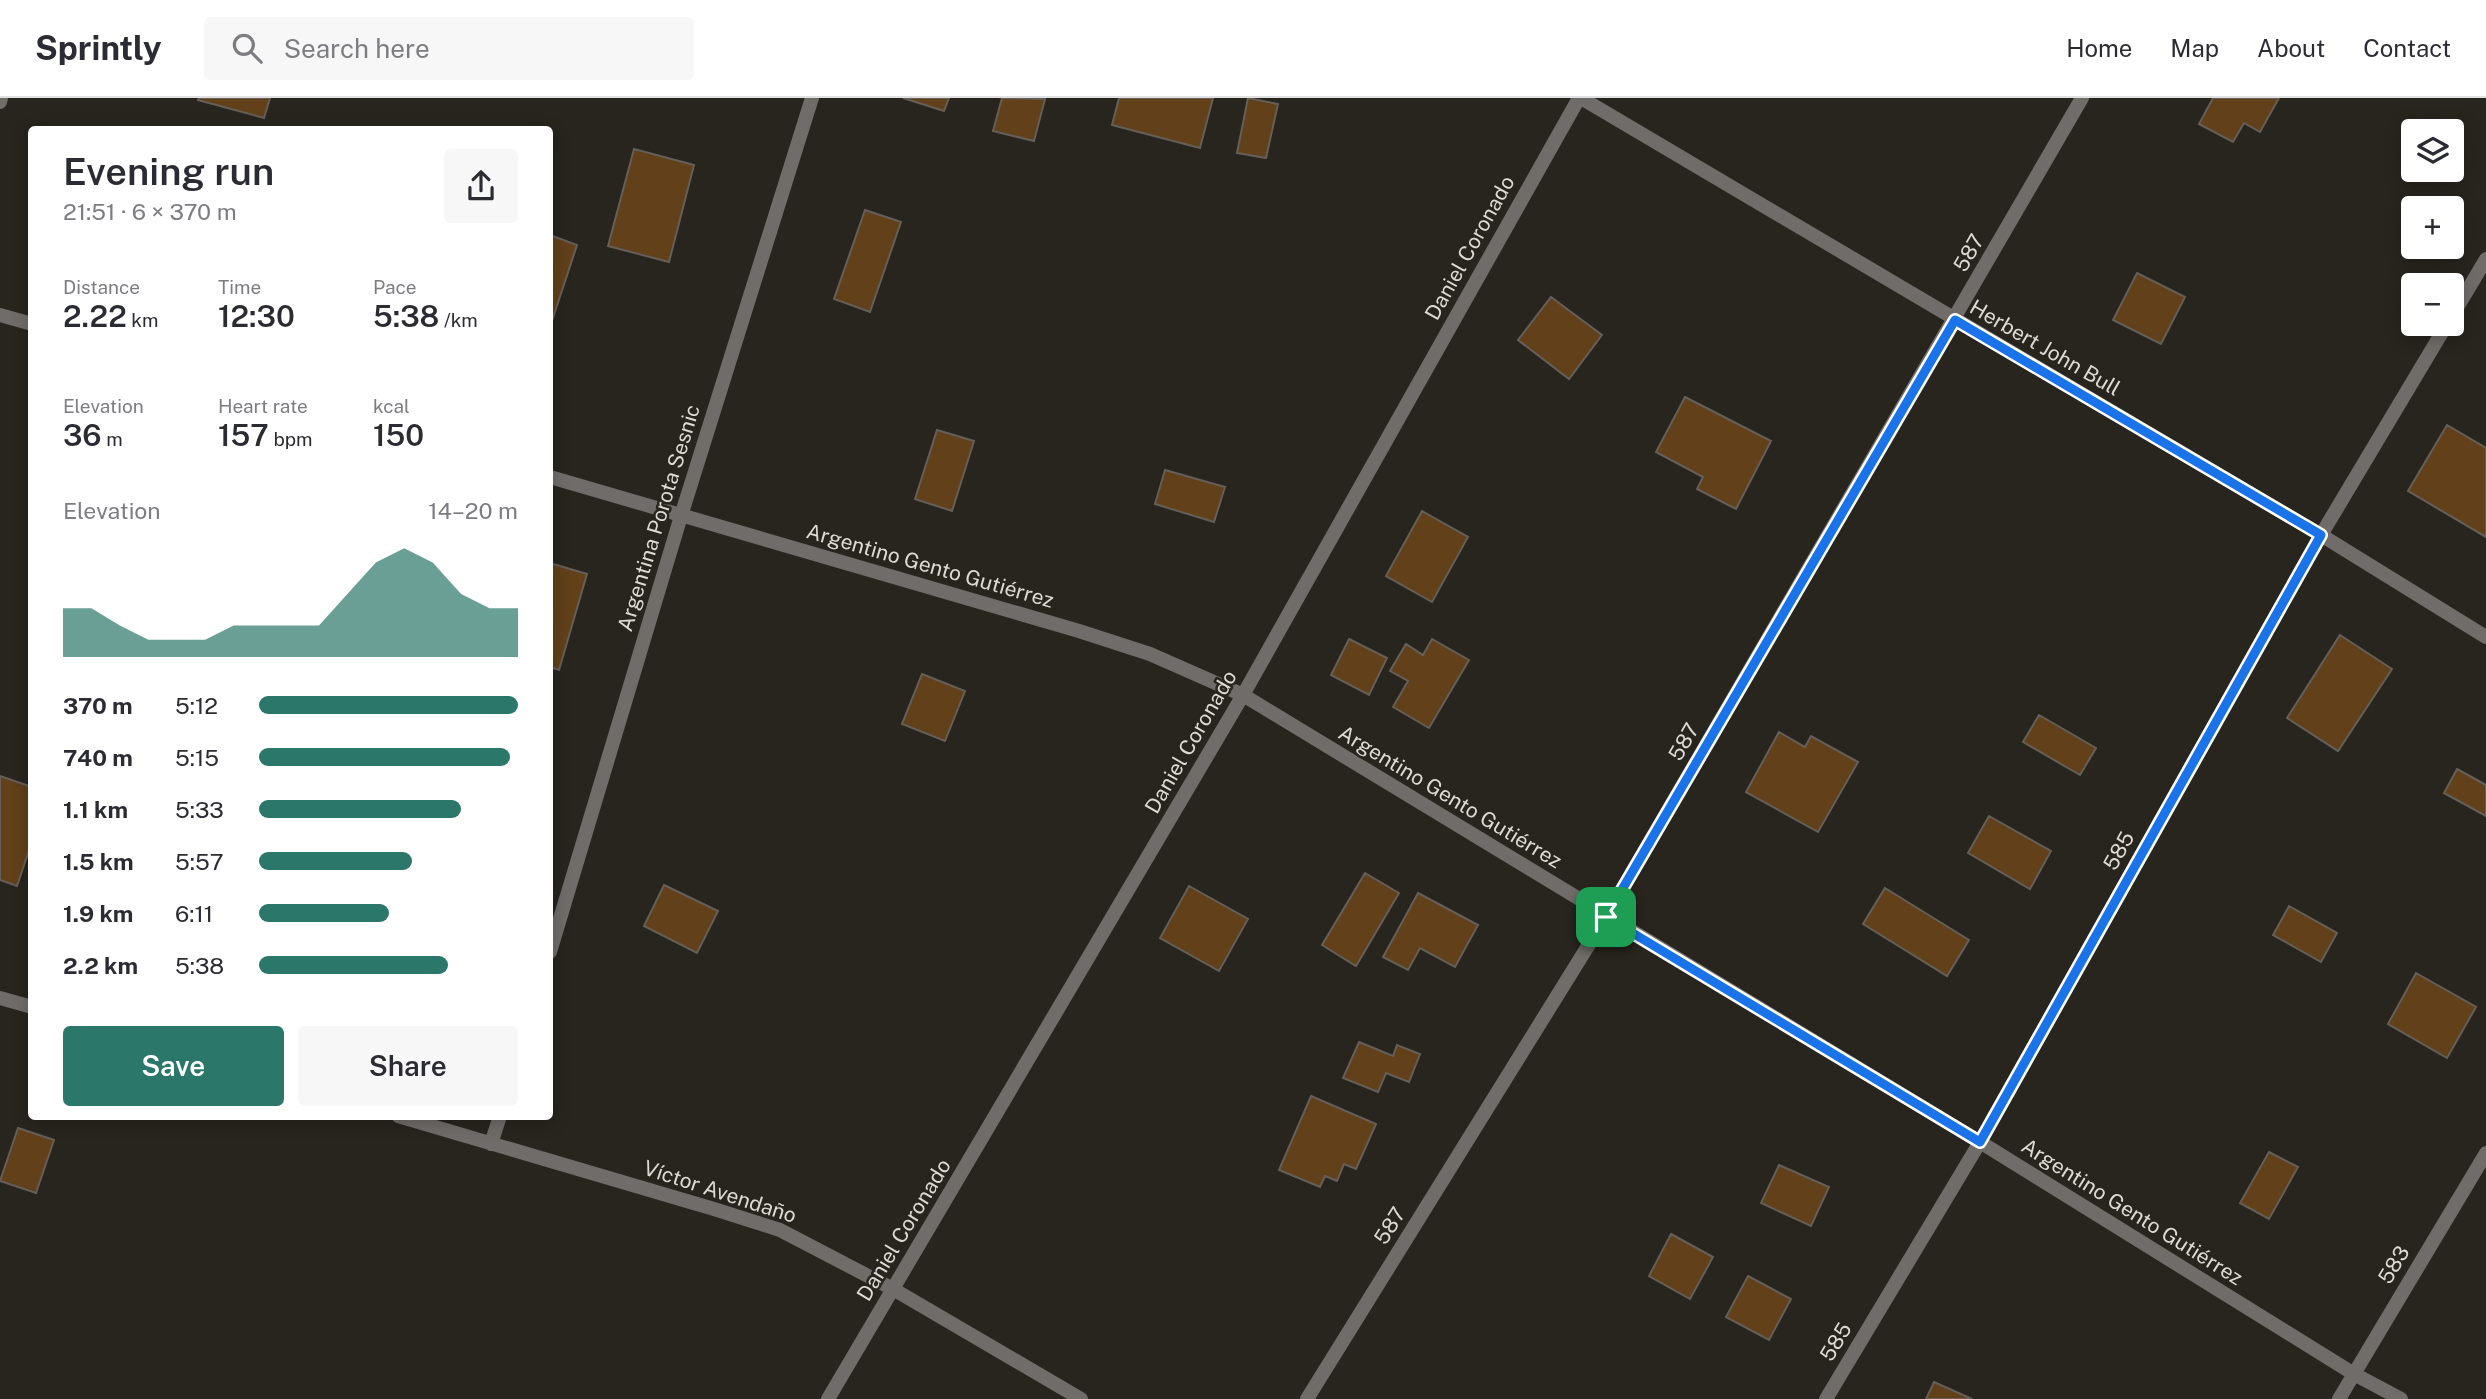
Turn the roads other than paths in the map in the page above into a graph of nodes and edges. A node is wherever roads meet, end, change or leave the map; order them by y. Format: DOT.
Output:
graph roads {
  1 [pos="812,98"];
  2 [pos="1580,98"];
  3 [pos="2082,98"];
  4 [pos="2486,259"];
  5 [pos="2464,296"];
  6 [pos="0,315"];
  7 [pos="1955,320"];
  8 [pos="28,323"];
  9 [pos="2440,336"];
  10 [pos="553,478"];
  11 [pos="681,516"];
  12 [pos="2321,535"];
  13 [pos="2486,636"];
  14 [pos="1243,695"];
  15 [pos="1606,917"];
  16 [pos="553,942"];
  17 [pos="0,998"];
  18 [pos="28,1006"];
  19 [pos="411,1120"];
  20 [pos="499,1120"];
  21 [pos="1980,1142"];
  22 [pos="491,1144"];
  23 [pos="2486,1153"];
  24 [pos="893,1289"];
  25 [pos="2354,1374"];
  26 [pos="828,1399"];
  27 [pos="1081,1399"];
  28 [pos="1307,1399"];
  29 [pos="1826,1399"];
  30 [pos="2339,1399"];
  31 [pos="2401,1399"];
  1 -- 11 [label="street, Argentina Porota Sesnic"];
  2 -- 7 [label="street, Herbert John Bull"];
  2 -- 14 [label="street, Daniel Coronado"];
  3 -- 7 [label="street, 587"];
  4 -- 5 [label="street"];
  6 -- 8 [label="street"];
  7 -- 12 [label="street, Herbert John Bull"];
  7 -- 15 [label="street, 587"];
  9 -- 12 [label="street, 585"];
  10 -- 11 [label="street, Argentino Gento Gutiérrez"];
  11 -- 14 [label="street, Argentino Gento Gutiérrez"];
  11 -- 16 [label="street, Argentina Porota Sesnic"];
  12 -- 13 [label="street, Herbert John Bull"];
  12 -- 21 [label="street, 585"];
  14 -- 15 [label="street, Argentino Gento Gutiérrez"];
  14 -- 24 [label="street, Daniel Coronado"];
  15 -- 21 [label="street, Argentino Gento Gutiérrez"];
  15 -- 28 [label="street, 587"];
  17 -- 18 [label="street"];
  19 -- 22 [label="street, Víctor Avendaño"];
  20 -- 22 [label="street"];
  21 -- 25 [label="street, Argentino Gento Gutiérrez"];
  21 -- 29 [label="street, 585"];
  22 -- 24 [label="street, Víctor Avendaño"];
  23 -- 25 [label="street, 583"];
  24 -- 26 [label="street, Daniel Coronado"];
  24 -- 27 [label="street, Víctor Avendaño"];
  25 -- 30 [label="street, 583"];
  25 -- 31 [label="street, Argentino Gento Gutiérrez"];
}
